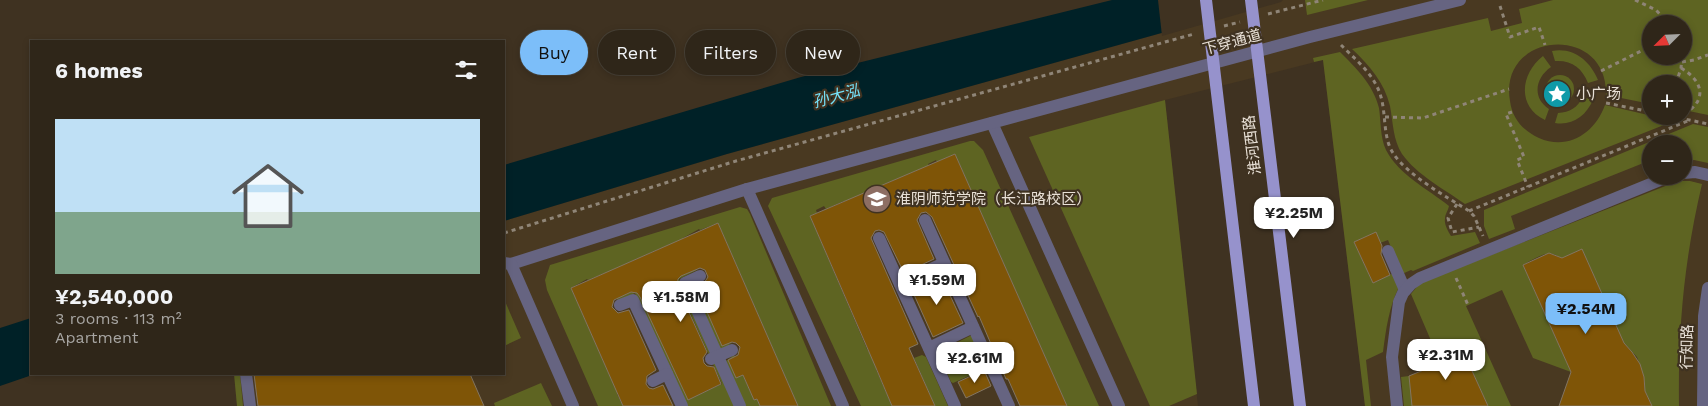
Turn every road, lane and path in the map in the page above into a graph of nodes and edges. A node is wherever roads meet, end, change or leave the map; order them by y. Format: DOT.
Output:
graph roads {
  1 [pos="1206,0"];
  2 [pos="1251,0"];
  3 [pos="1323,0"];
  4 [pos="1460,0"];
  5 [pos="1635,0"];
  6 [pos="1500,6"];
  7 [pos="1661,15"];
  8 [pos="1264,16"];
  9 [pos="1244,21"];
  10 [pos="1216,28"];
  11 [pos="1196,33"];
  12 [pos="1341,45"];
  13 [pos="1545,45"];
  14 [pos="1642,50"];
  15 [pos="1708,56"];
  16 [pos="1692,60"];
  17 [pos="1682,65"];
  18 [pos="1681,68"];
  19 [pos="1601,71"];
  20 [pos="1679,75"];
  21 [pos="1509,89"];
  22 [pos="1606,103"];
  23 [pos="1692,108"];
  24 [pos="1642,110"];
  25 [pos="1512,112"];
  26 [pos="1385,117"];
  27 [pos="1692,120"];
  28 [pos="992,124"];
  29 [pos="1708,124"];
  30 [pos="1678,125"];
  31 [pos="1692,173"];
  32 [pos="1708,175"];
  33 [pos="1648,185"];
  34 [pos="1528,187"];
  35 [pos="747,190"];
  36 [pos="1457,204"];
  37 [pos="1469,211"];
  38 [pos="925,220"];
  39 [pos="1479,227"];
  40 [pos="505,233"];
  41 [pos="879,238"];
  42 [pos="1489,250"];
  43 [pos="1388,251"];
  44 [pos="507,263"];
  45 [pos="944,263"];
  46 [pos="1450,266"];
  47 [pos="700,276"];
  48 [pos="900,284"];
  49 [pos="1708,288"];
  50 [pos="1406,290"];
  51 [pos="1468,305"];
  52 [pos="620,306"];
  53 [pos="973,327"];
  54 [pos="929,348"];
  55 [pos="732,350"];
  56 [pos="714,358"];
  57 [pos="246,375"];
  58 [pos="671,376"];
  59 [pos="653,381"];
  60 [pos="250,406"];
  61 [pos="573,406"];
  62 [pos="682,406"];
  63 [pos="740,406"];
  64 [pos="843,406"];
  65 [pos="955,406"];
  66 [pos="1009,406"];
  67 [pos="1118,406"];
  68 [pos="1254,406"];
  69 [pos="1300,406"];
  70 [pos="1397,406"];
  71 [pos="1703,406"];
  1 -- 68 [label="main road, 淮河西路"];
  2 -- 69 [label="main road, 淮河西路"];
  3 -- 8 [label="path"];
  4 -- 28 [label="lane, 下穿通道"];
  5 -- 7 [label="path"];
  6 -- 13 [label="path"];
  9 -- 10 [label="path"];
  11 -- 40 [label="path"];
  12 -- 26 [label="path"];
  14 -- 19 [label="path"];
  15 -- 16 [label="path"];
  17 -- 18 [label="path"];
  18 -- 20 [label="path"];
  18 -- 23 [label="path"];
  21 -- 26 [label="path"];
  22 -- 24 [label="path"];
  25 -- 34 [label="path"];
  26 -- 36 [label="path"];
  27 -- 29 [label="path"];
  28 -- 35 [label="lane, 下穿通道"];
  28 -- 67 [label="lane"];
  30 -- 34 [label="path"];
  31 -- 32 [label="lane"];
  33 -- 42 [label="lane"];
  34 -- 37 [label="path"];
  35 -- 44 [label="lane, 下穿通道"];
  35 -- 64 [label="lane"];
  36 -- 37 [label="path"];
  36 -- 39 [label="path"];
  37 -- 39 [label="path"];
  38 -- 45 [label="lane"];
  39 -- 42 [label="path"];
  41 -- 48 [label="lane"];
  42 -- 46 [label="lane"];
  43 -- 50 [label="lane"];
  44 -- 61 [label="lane"];
  45 -- 48 [label="lane"];
  45 -- 53 [label="lane"];
  46 -- 50 [label="lane"];
  46 -- 51 [label="path"];
  47 -- 56 [label="lane"];
  48 -- 54 [label="lane"];
  49 -- 71 [label="lane, 行知路"];
  50 -- 70 [label="lane"];
  52 -- 58 [label="lane"];
  53 -- 54 [label="lane"];
  53 -- 66 [label="lane"];
  54 -- 65 [label="lane"];
  55 -- 56 [label="lane"];
  56 -- 63 [label="lane"];
  57 -- 60 [label="lane"];
  58 -- 59 [label="lane"];
  58 -- 62 [label="lane"];
}
